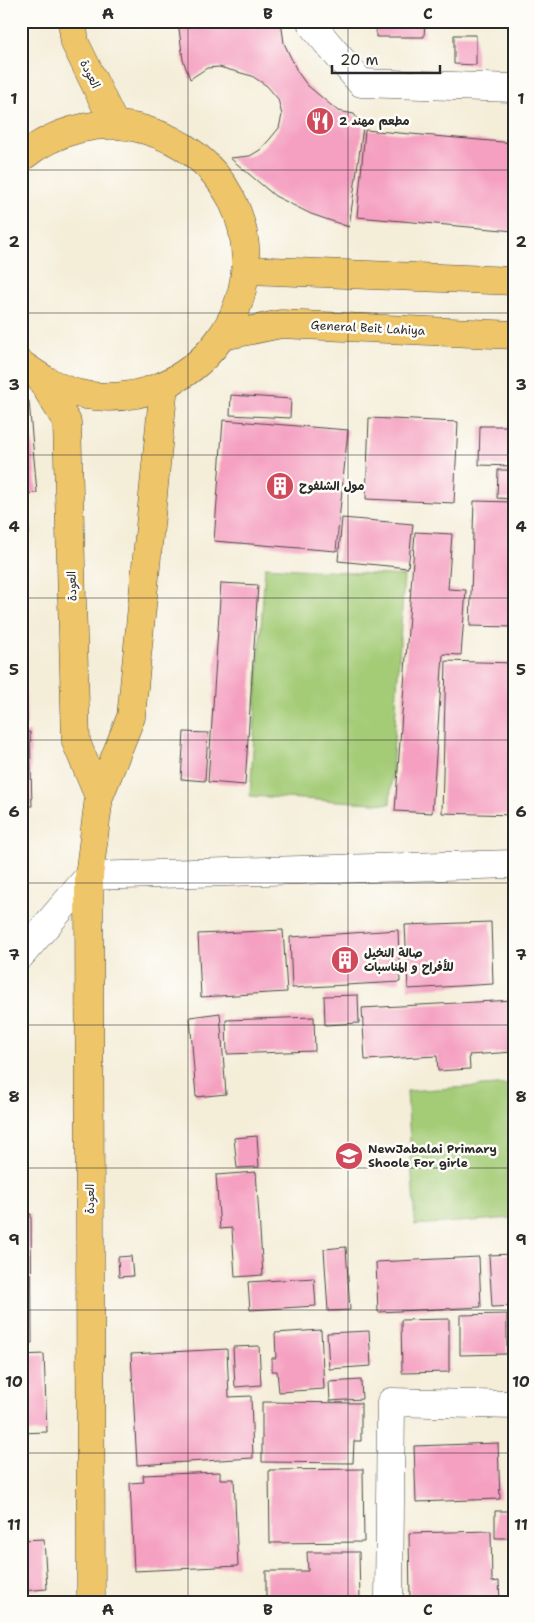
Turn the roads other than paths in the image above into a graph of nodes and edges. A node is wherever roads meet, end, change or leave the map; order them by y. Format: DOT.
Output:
graph roads {
  1 [pos="72,21"];
  2 [pos="312,21"];
  3 [pos="514,88"];
  4 [pos="115,125"];
  5 [pos="21,158"];
  6 [pos="246,270"];
  7 [pos="514,281"];
  8 [pos="514,335"];
  9 [pos="223,336"];
  10 [pos="31,371"];
  11 [pos="164,385"];
  12 [pos="98,797"];
  13 [pos="514,864"];
  14 [pos="89,876"];
  15 [pos="21,955"];
  16 [pos="514,1405"];
  17 [pos="91,1602"];
  18 [pos="389,1602"];
  1 -- 4 [label="main road, العودة"];
  2 -- 3 [label="street"];
  4 -- 5 [label="main road"];
  4 -- 6 [label="main road"];
  6 -- 7 [label="main road"];
  6 -- 9 [label="main road"];
  8 -- 9 [label="main road, General Beit Lahiya"];
  9 -- 11 [label="main road"];
  10 -- 11 [label="main road"];
  10 -- 12 [label="main road, العودة"];
  11 -- 12 [label="main road, العودة"];
  12 -- 14 [label="main road, العودة"];
  13 -- 14 [label="street"];
  14 -- 15 [label="street"];
  14 -- 17 [label="main road, العودة"];
  16 -- 18 [label="street"];
}
